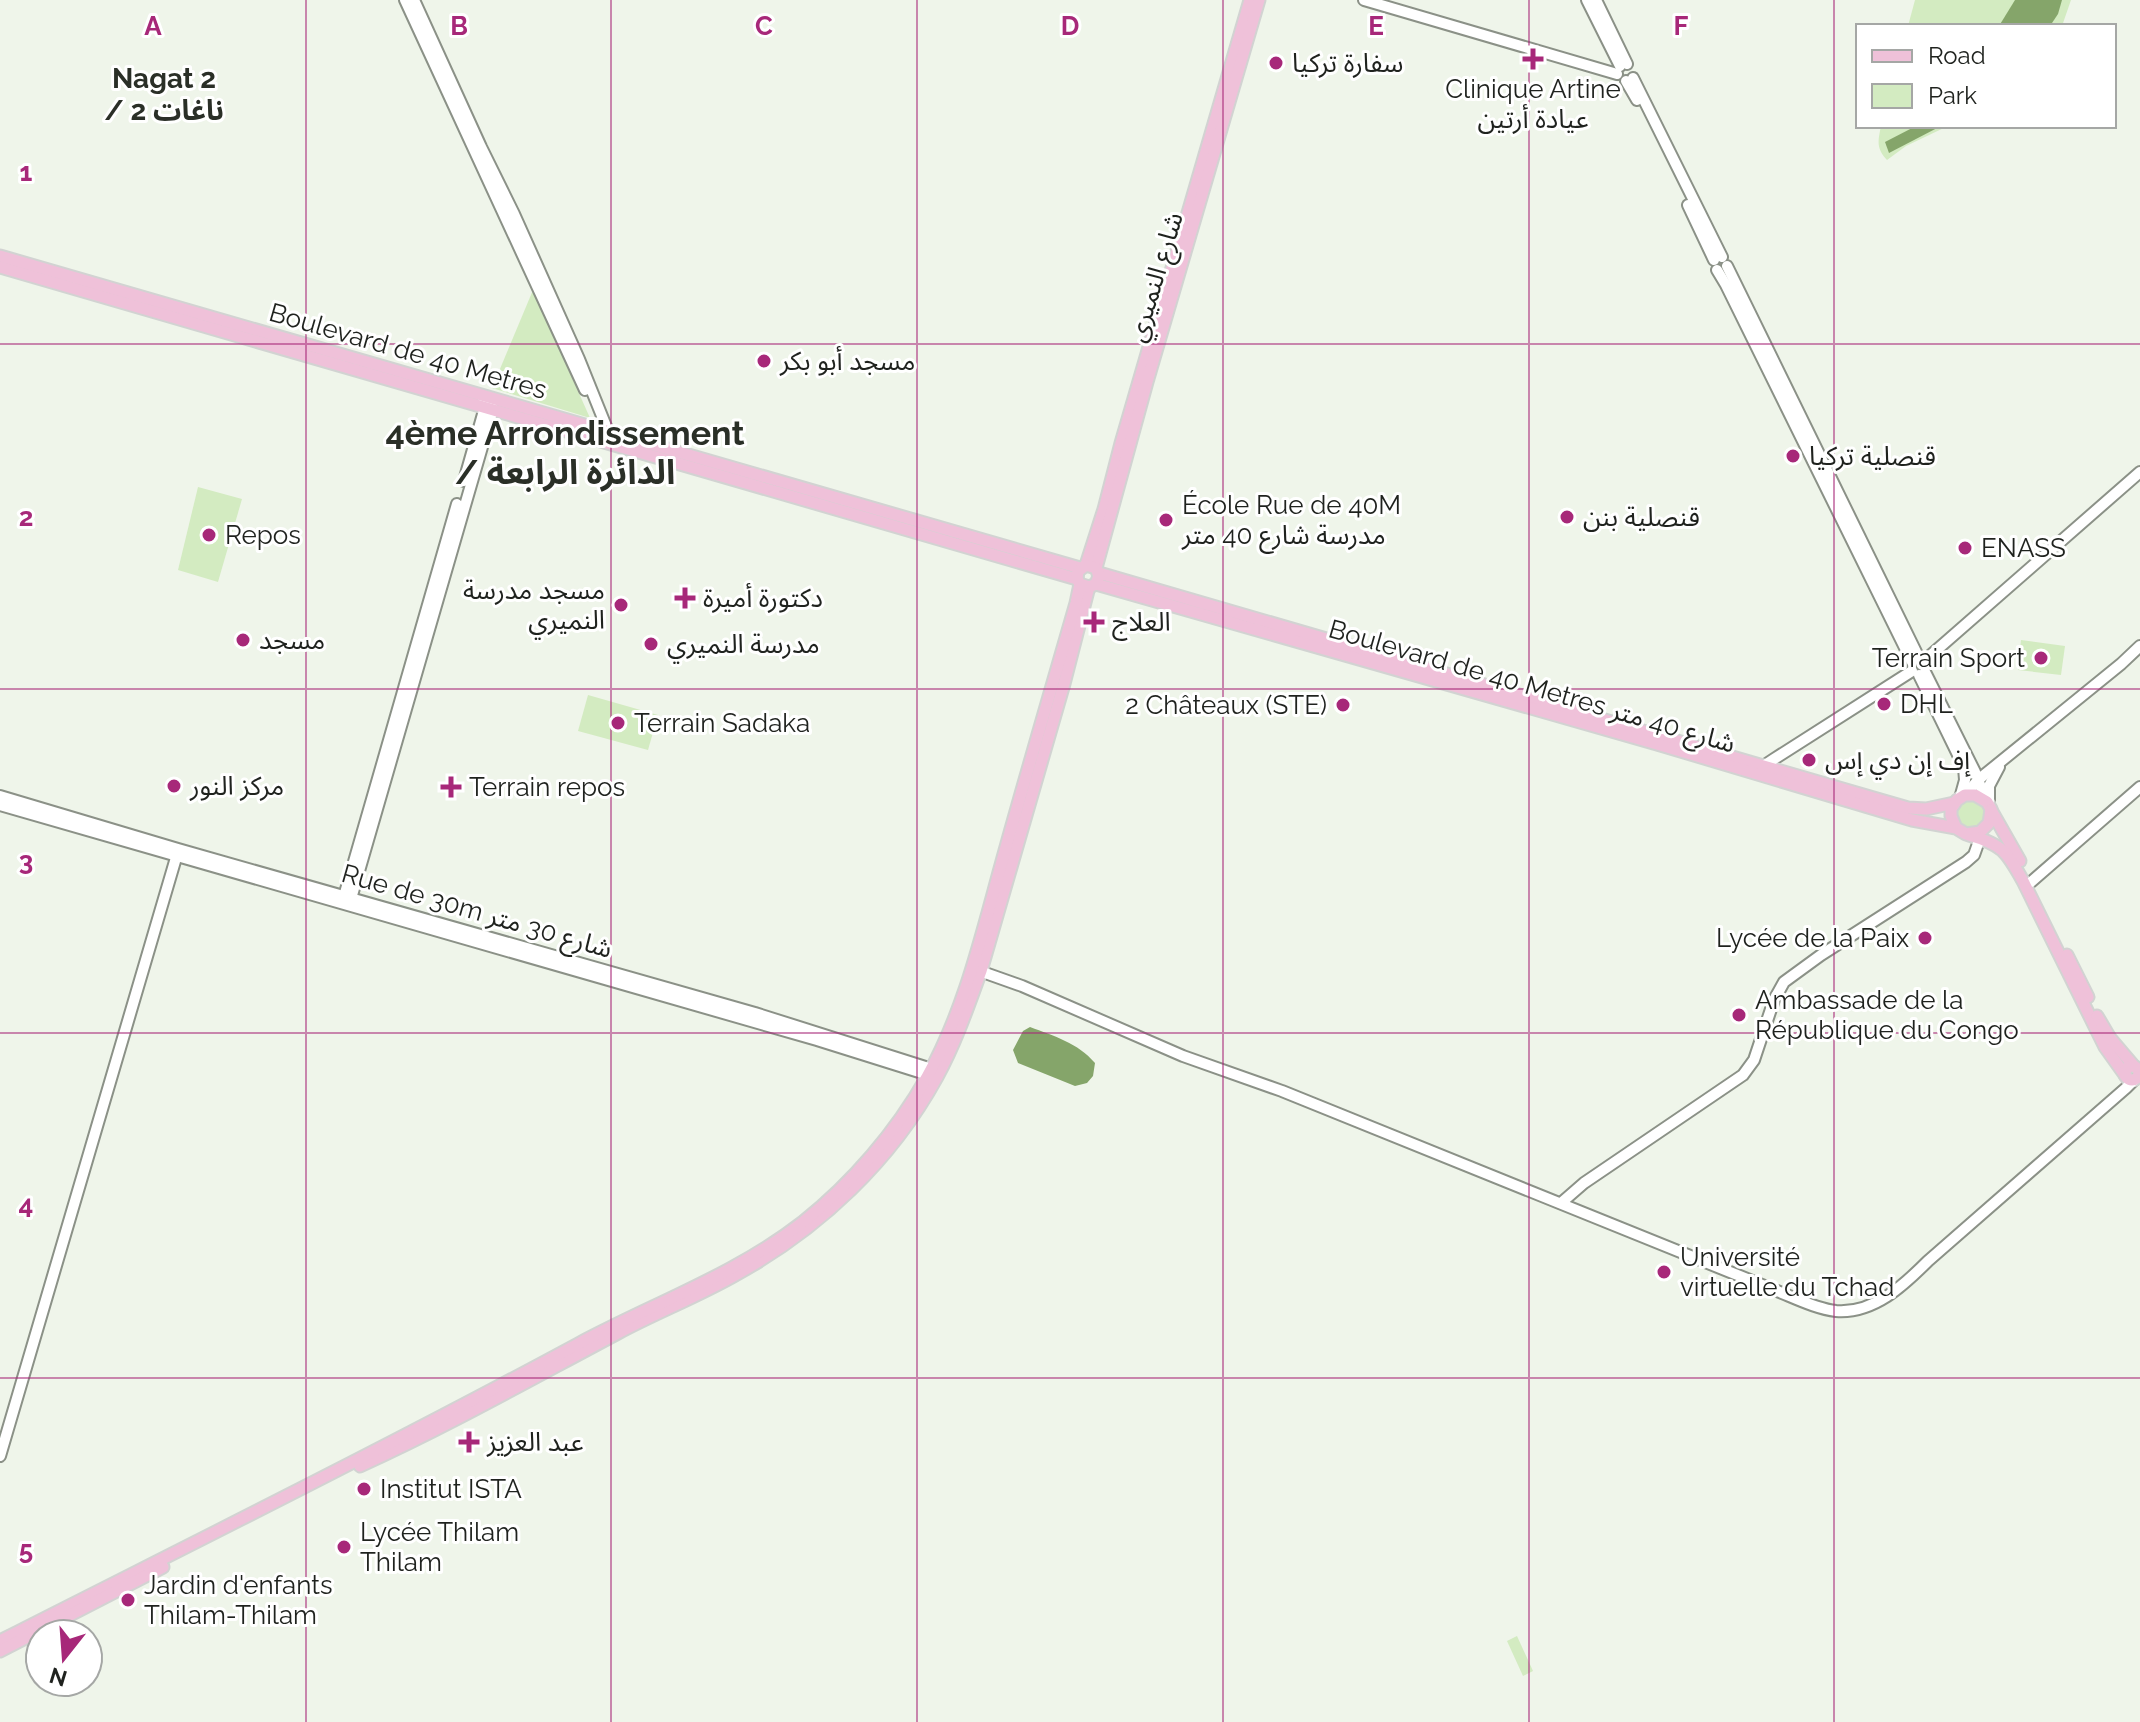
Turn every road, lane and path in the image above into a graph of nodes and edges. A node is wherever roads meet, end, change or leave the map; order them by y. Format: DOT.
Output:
graph roads {
  1 [pos="405,0"];
  2 [pos="414,0"];
  3 [pos="1250,0"];
  4 [pos="1259,0"];
  5 [pos="1364,0"];
  6 [pos="1387,0"];
  7 [pos="1587,0"];
  8 [pos="1596,0"];
  9 [pos="1624,72"];
  10 [pos="0,256"];
  11 [pos="0,267"];
  12 [pos="487,402"];
  13 [pos="606,436"];
  14 [pos="2140,472"];
  15 [pos="1088,576"];
  16 [pos="2140,646"];
  17 [pos="1919,667"];
  18 [pos="2002,763"];
  19 [pos="1763,770"];
  20 [pos="1978,780"];
  21 [pos="2140,787"];
  22 [pos="0,796"];
  23 [pos="1960,799"];
  24 [pos="0,805"];
  25 [pos="1989,806"];
  26 [pos="1961,831"];
  27 [pos="1980,838"];
  28 [pos="177,853"];
  29 [pos="2031,882"];
  30 [pos="347,901"];
  31 [pos="977,969"];
  32 [pos="934,1073"];
  33 [pos="2134,1073"];
  34 [pos="1561,1203"];
  35 [pos="0,1456"];
  36 [pos="0,1641"];
  37 [pos="0,1651"];
  1 -- 13 [label="street"];
  2 -- 13 [label="street"];
  3 -- 15 [label="main road, شارع النميري"];
  4 -- 15 [label="main road, شارع النميري"];
  5 -- 9 [label="street"];
  6 -- 9 [label="street"];
  7 -- 9 [label="street"];
  8 -- 9 [label="street"];
  9 -- 17 [label="street"];
  10 -- 12 [label="main road, Boulevard de 40 Metres"];
  11 -- 12 [label="main road, Boulevard de 40 Metres"];
  12 -- 13 [label="main road, Boulevard de 40 Metres"];
  12 -- 30 [label="street"];
  13 -- 15 [label="main road, Boulevard de 40 Metres"];
  14 -- 17 [label="street"];
  15 -- 19 [label="main road, Boulevard de 40 Metres شارع 40 متر"];
  15 -- 31 [label="main road"];
  16 -- 18 [label="street"];
  17 -- 19 [label="street"];
  17 -- 20 [label="street"];
  17 -- 23 [label="street"];
  18 -- 20 [label="street"];
  18 -- 25 [label="street"];
  19 -- 23 [label="main road, Boulevard de 40 Metres شارع 40 متر"];
  19 -- 26 [label="main road, Boulevard de 40 Metres شارع 40 متر"];
  20 -- 23 [label="street"];
  20 -- 25 [label="street"];
  21 -- 29 [label="street"];
  22 -- 28 [label="street, Rue de 30m شارع 30 متر"];
  23 -- 25 [label="main road"];
  23 -- 26 [label="main road"];
  24 -- 28 [label="street, Rue de 30m شارع 30 متر"];
  25 -- 26 [label="main road"];
  25 -- 29 [label="main road"];
  26 -- 27 [label="main road, Boulevard de 40 Metres شارع 40 متر"];
  27 -- 33 [label="main road, Boulevard de 40 Metres شارع 40 متر"];
  27 -- 34 [label="street"];
  28 -- 30 [label="street, Rue de 30m شارع 30 متر"];
  28 -- 35 [label="street"];
  29 -- 33 [label="main road"];
  30 -- 32 [label="street, Rue de 30m شارع 30 متر"];
  31 -- 32 [label="main road"];
  31 -- 34 [label="street"];
  32 -- 36 [label="main road"];
  32 -- 37 [label="main road"];
  33 -- 34 [label="street"];
}
